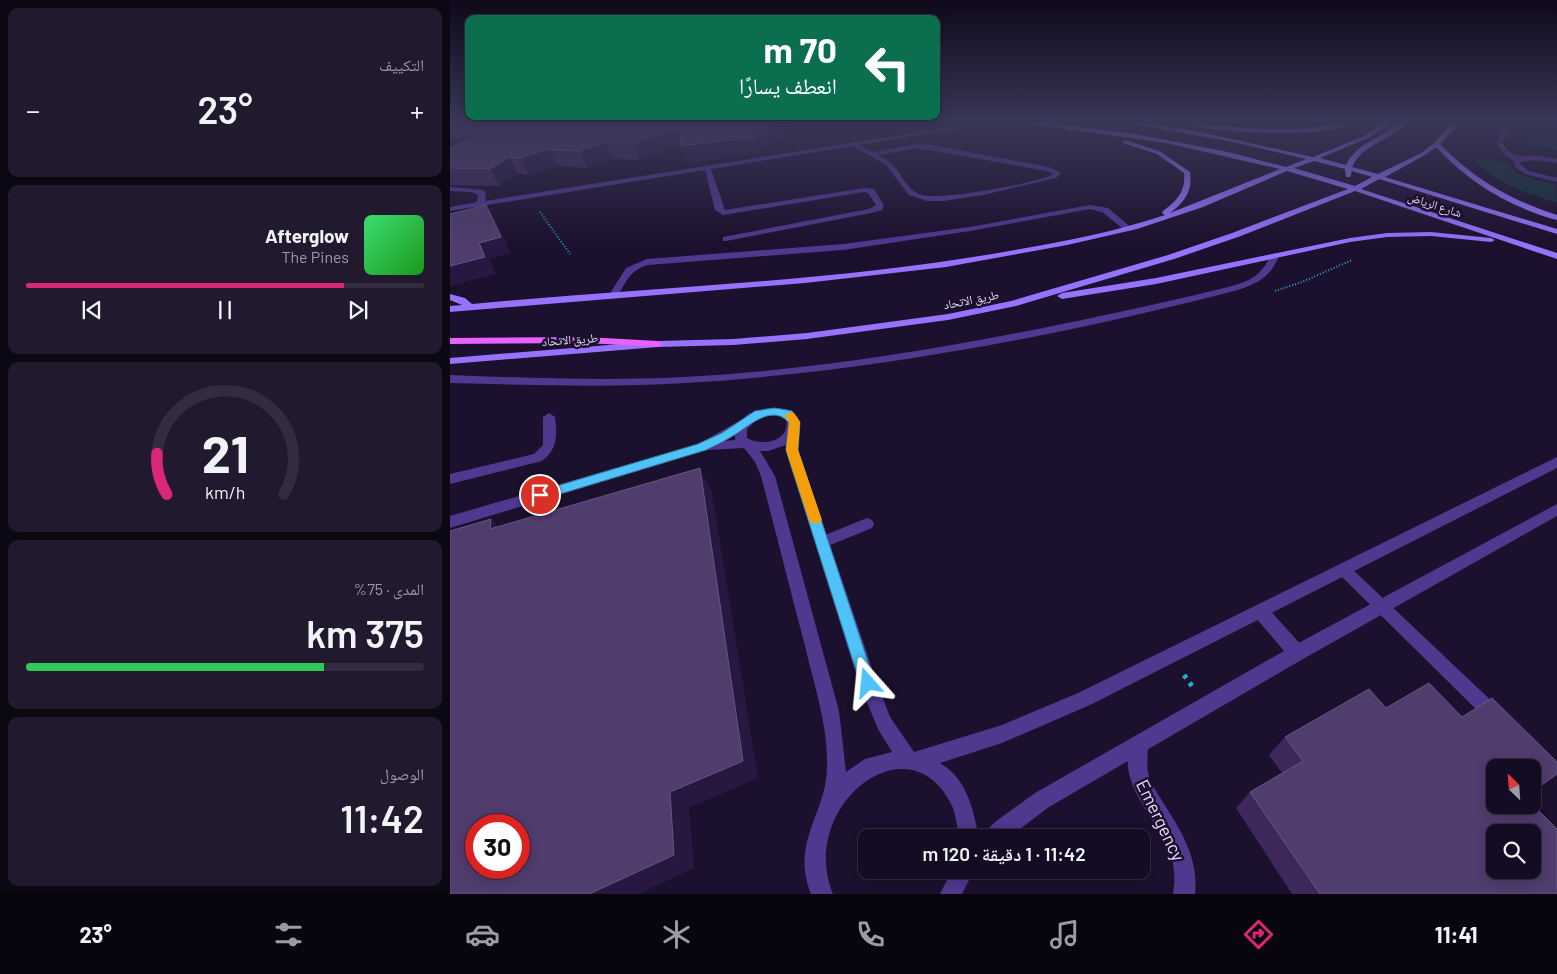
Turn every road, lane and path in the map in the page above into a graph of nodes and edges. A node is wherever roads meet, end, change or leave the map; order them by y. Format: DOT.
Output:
graph roads {
  1 [pos="747,163"];
  2 [pos="884,163"];
  3 [pos="1016,163"];
  4 [pos="1173,163"];
  5 [pos="1265,163"];
  6 [pos="1303,163"];
  7 [pos="1325,163"];
  8 [pos="1349,163"];
  9 [pos="1407,163"];
  10 [pos="1453,163"];
  11 [pos="1517,163"];
  12 [pos="708,169"];
  13 [pos="1287,169"];
  14 [pos="1347,169"];
  15 [pos="1377,178"];
  16 [pos="1557,180"];
  17 [pos="1412,188"];
  18 [pos="450,189"];
  19 [pos="1355,189"];
  20 [pos="530,197"];
  21 [pos="1397,203"];
  22 [pos="480,205"];
  23 [pos="450,209"];
  24 [pos="1557,218"];
  25 [pos="1149,223"];
  26 [pos="1129,228"];
  27 [pos="1557,232"];
  28 [pos="726,239"];
  29 [pos="1520,244"];
  30 [pos="570,254"];
  31 [pos="1275,256"];
  32 [pos="1557,256"];
  33 [pos="614,295"];
  34 [pos="450,297"];
  35 [pos="1013,304"];
  36 [pos="470,307"];
  37 [pos="450,309"];
  38 [pos="450,340"];
  39 [pos="658,344"];
  40 [pos="450,361"];
  41 [pos="450,378"];
  42 [pos="549,418"];
  43 [pos="746,422"];
  44 [pos="792,432"];
  45 [pos="747,445"];
  46 [pos="702,447"];
  47 [pos="1557,462"];
  48 [pos="450,479"];
  49 [pos="1557,509"];
  50 [pos="450,522"];
  51 [pos="867,524"];
  52 [pos="823,542"];
  53 [pos="1344,570"];
  54 [pos="1381,606"];
  55 [pos="1262,612"];
  56 [pos="1297,653"];
  57 [pos="1170,656"];
  58 [pos="1207,705"];
  59 [pos="1508,728"];
  60 [pos="1139,745"];
  61 [pos="912,759"];
  62 [pos="834,797"];
  63 [pos="968,829"];
  64 [pos="1002,829"];
  65 [pos="958,879"];
  66 [pos="822,894"];
  67 [pos="951,894"];
  68 [pos="1184,894"];
  1 -- 12 [label="street"];
  2 -- 3 [label="street"];
  4 -- 25 [label="main road"];
  5 -- 13 [label="main road, شارع الرياض"];
  6 -- 13 [label="main road"];
  7 -- 14 [label="main road, شارع الرياض"];
  8 -- 14 [label="main road"];
  9 -- 15 [label="main road, طريق الاتحاد"];
  10 -- 24 [label="main road"];
  11 -- 16 [label="street"];
  12 -- 20 [label="street"];
  12 -- 28 [label="street"];
  13 -- 19 [label="main road, شارع الرياض"];
  13 -- 25 [label="main road"];
  14 -- 15 [label="main road, شارع الرياض"];
  14 -- 19 [label="main road"];
  15 -- 17 [label="main road, شارع الرياض"];
  15 -- 19 [label="main road, طريق الاتحاد"];
  17 -- 21 [label="main road"];
  17 -- 27 [label="main road, شارع الرياض"];
  18 -- 22 [label="street"];
  19 -- 21 [label="main road, شارع الرياض"];
  19 -- 35 [label="main road, طريق الاتحاد"];
  20 -- 22 [label="street"];
  20 -- 30 [label="path"];
  21 -- 29 [label="main road, شارع الرياض"];
  22 -- 23 [label="street"];
  25 -- 26 [label="main road"];
  26 -- 33 [label="main road"];
  26 -- 33 [label="street"];
  29 -- 31 [label="main road"];
  29 -- 32 [label="main road, شارع الرياض"];
  31 -- 35 [label="main road"];
  31 -- 41 [label="street"];
  33 -- 36 [label="main road"];
  34 -- 36 [label="main road"];
  35 -- 39 [label="main road, طريق الاتحاد"];
  36 -- 37 [label="main road"];
  38 -- 39 [label="main road"];
  39 -- 40 [label="main road, طريق الاتحاد"];
  42 -- 48 [label="street"];
  43 -- 44 [label="street"];
  43 -- 45 [label="street"];
  43 -- 46 [label="street"];
  44 -- 45 [label="street"];
  44 -- 52 [label="street"];
  45 -- 46 [label="street"];
  45 -- 62 [label="street"];
  46 -- 50 [label="street"];
  47 -- 53 [label="street"];
  49 -- 54 [label="street"];
  51 -- 52 [label="street"];
  52 -- 61 [label="street"];
  53 -- 54 [label="street"];
  53 -- 55 [label="street"];
  54 -- 56 [label="street"];
  54 -- 59 [label="street"];
  55 -- 56 [label="street"];
  55 -- 57 [label="street"];
  56 -- 58 [label="street"];
  57 -- 58 [label="path"];
  57 -- 61 [label="street"];
  58 -- 60 [label="street"];
  60 -- 64 [label="street"];
  60 -- 68 [label="street, Emergency"];
  61 -- 62 [label="street"];
  61 -- 63 [label="street"];
  62 -- 66 [label="street"];
  65 -- 67 [label="street"];
}
